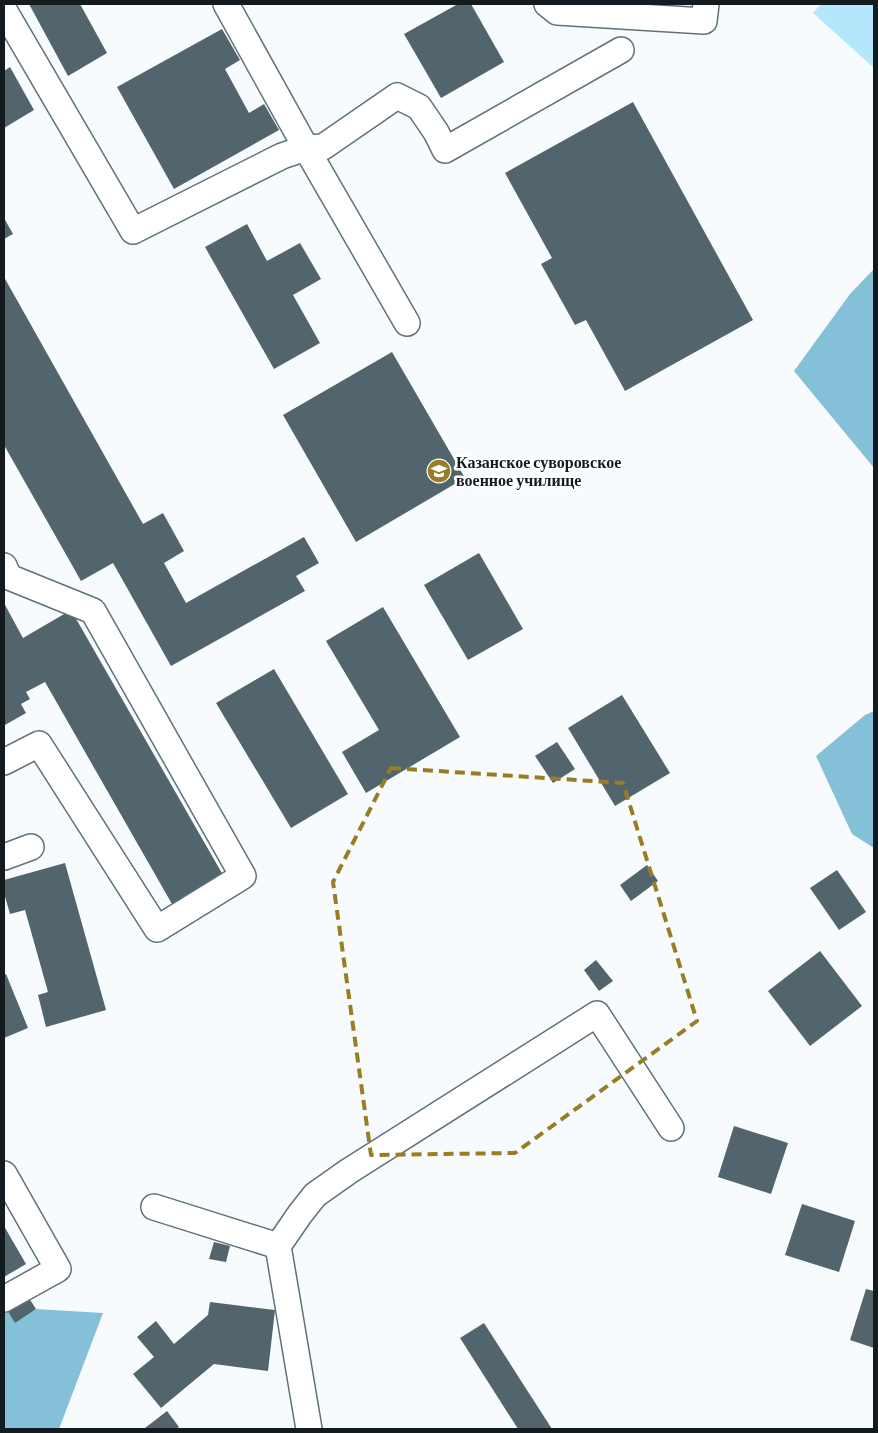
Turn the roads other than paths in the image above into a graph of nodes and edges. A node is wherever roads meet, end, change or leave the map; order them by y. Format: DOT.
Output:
graph roads {
  1 [pos="226,4"];
  2 [pos="547,4"];
  3 [pos="706,4"];
  4 [pos="4,10"];
  5 [pos="11,39"];
  6 [pos="621,50"];
  7 [pos="306,148"];
  8 [pos="407,323"];
  9 [pos="4,566"];
  10 [pos="4,762"];
  11 [pos="30,847"];
  12 [pos="4,857"];
  13 [pos="671,1128"];
  14 [pos="4,1174"];
  15 [pos="154,1207"];
  16 [pos="278,1246"];
  17 [pos="4,1299"];
  18 [pos="309,1429"];
  1 -- 7 [label="lane"];
  2 -- 3 [label="lane"];
  4 -- 5 [label="lane"];
  5 -- 7 [label="lane"];
  6 -- 7 [label="lane"];
  7 -- 8 [label="lane"];
  9 -- 10 [label="lane"];
  11 -- 12 [label="lane"];
  13 -- 16 [label="lane"];
  14 -- 17 [label="lane"];
  15 -- 16 [label="lane"];
  16 -- 18 [label="lane"];
}
